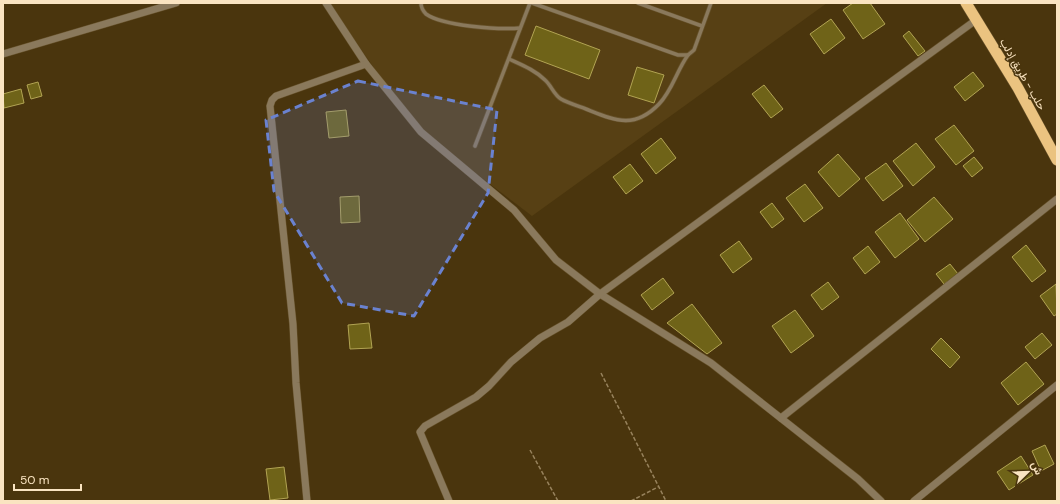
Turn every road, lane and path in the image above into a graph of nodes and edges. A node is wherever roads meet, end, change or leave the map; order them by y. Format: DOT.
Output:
graph roads {
  1 [pos="176,3"];
  2 [pos="326,3"];
  3 [pos="421,3"];
  4 [pos="531,3"];
  5 [pos="638,3"];
  6 [pos="710,3"];
  7 [pos="966,3"];
  8 [pos="976,20"];
  9 [pos="702,26"];
  10 [pos="520,28"];
  11 [pos="3,54"];
  12 [pos="688,55"];
  13 [pos="509,59"];
  14 [pos="366,64"];
  15 [pos="475,146"];
  16 [pos="1057,160"];
  17 [pos="1057,199"];
  18 [pos="600,294"];
  19 [pos="600,374"];
  20 [pos="1057,385"];
  21 [pos="781,418"];
  22 [pos="530,450"];
  23 [pos="658,487"];
  24 [pos="307,501"];
  25 [pos="449,501"];
  26 [pos="558,501"];
  27 [pos="631,501"];
  28 [pos="666,501"];
  29 [pos="881,501"];
  30 [pos="914,501"];
  1 -- 11 [label="street"];
  2 -- 14 [label="street"];
  3 -- 10 [label="lane"];
  4 -- 10 [label="lane"];
  4 -- 12 [label="lane"];
  5 -- 9 [label="lane"];
  6 -- 9 [label="lane"];
  7 -- 8 [label="highway, حلب - طريق إدلب"];
  8 -- 16 [label="highway, حلب - طريق إدلب"];
  8 -- 18 [label="street"];
  9 -- 12 [label="lane"];
  10 -- 13 [label="lane"];
  12 -- 13 [label="lane"];
  13 -- 15 [label="lane"];
  14 -- 18 [label="street"];
  14 -- 24 [label="street"];
  17 -- 21 [label="street"];
  18 -- 21 [label="street"];
  18 -- 25 [label="street"];
  19 -- 23 [label="path"];
  20 -- 30 [label="street"];
  21 -- 29 [label="street"];
  22 -- 26 [label="path"];
  23 -- 27 [label="path"];
  23 -- 28 [label="path"];
}
